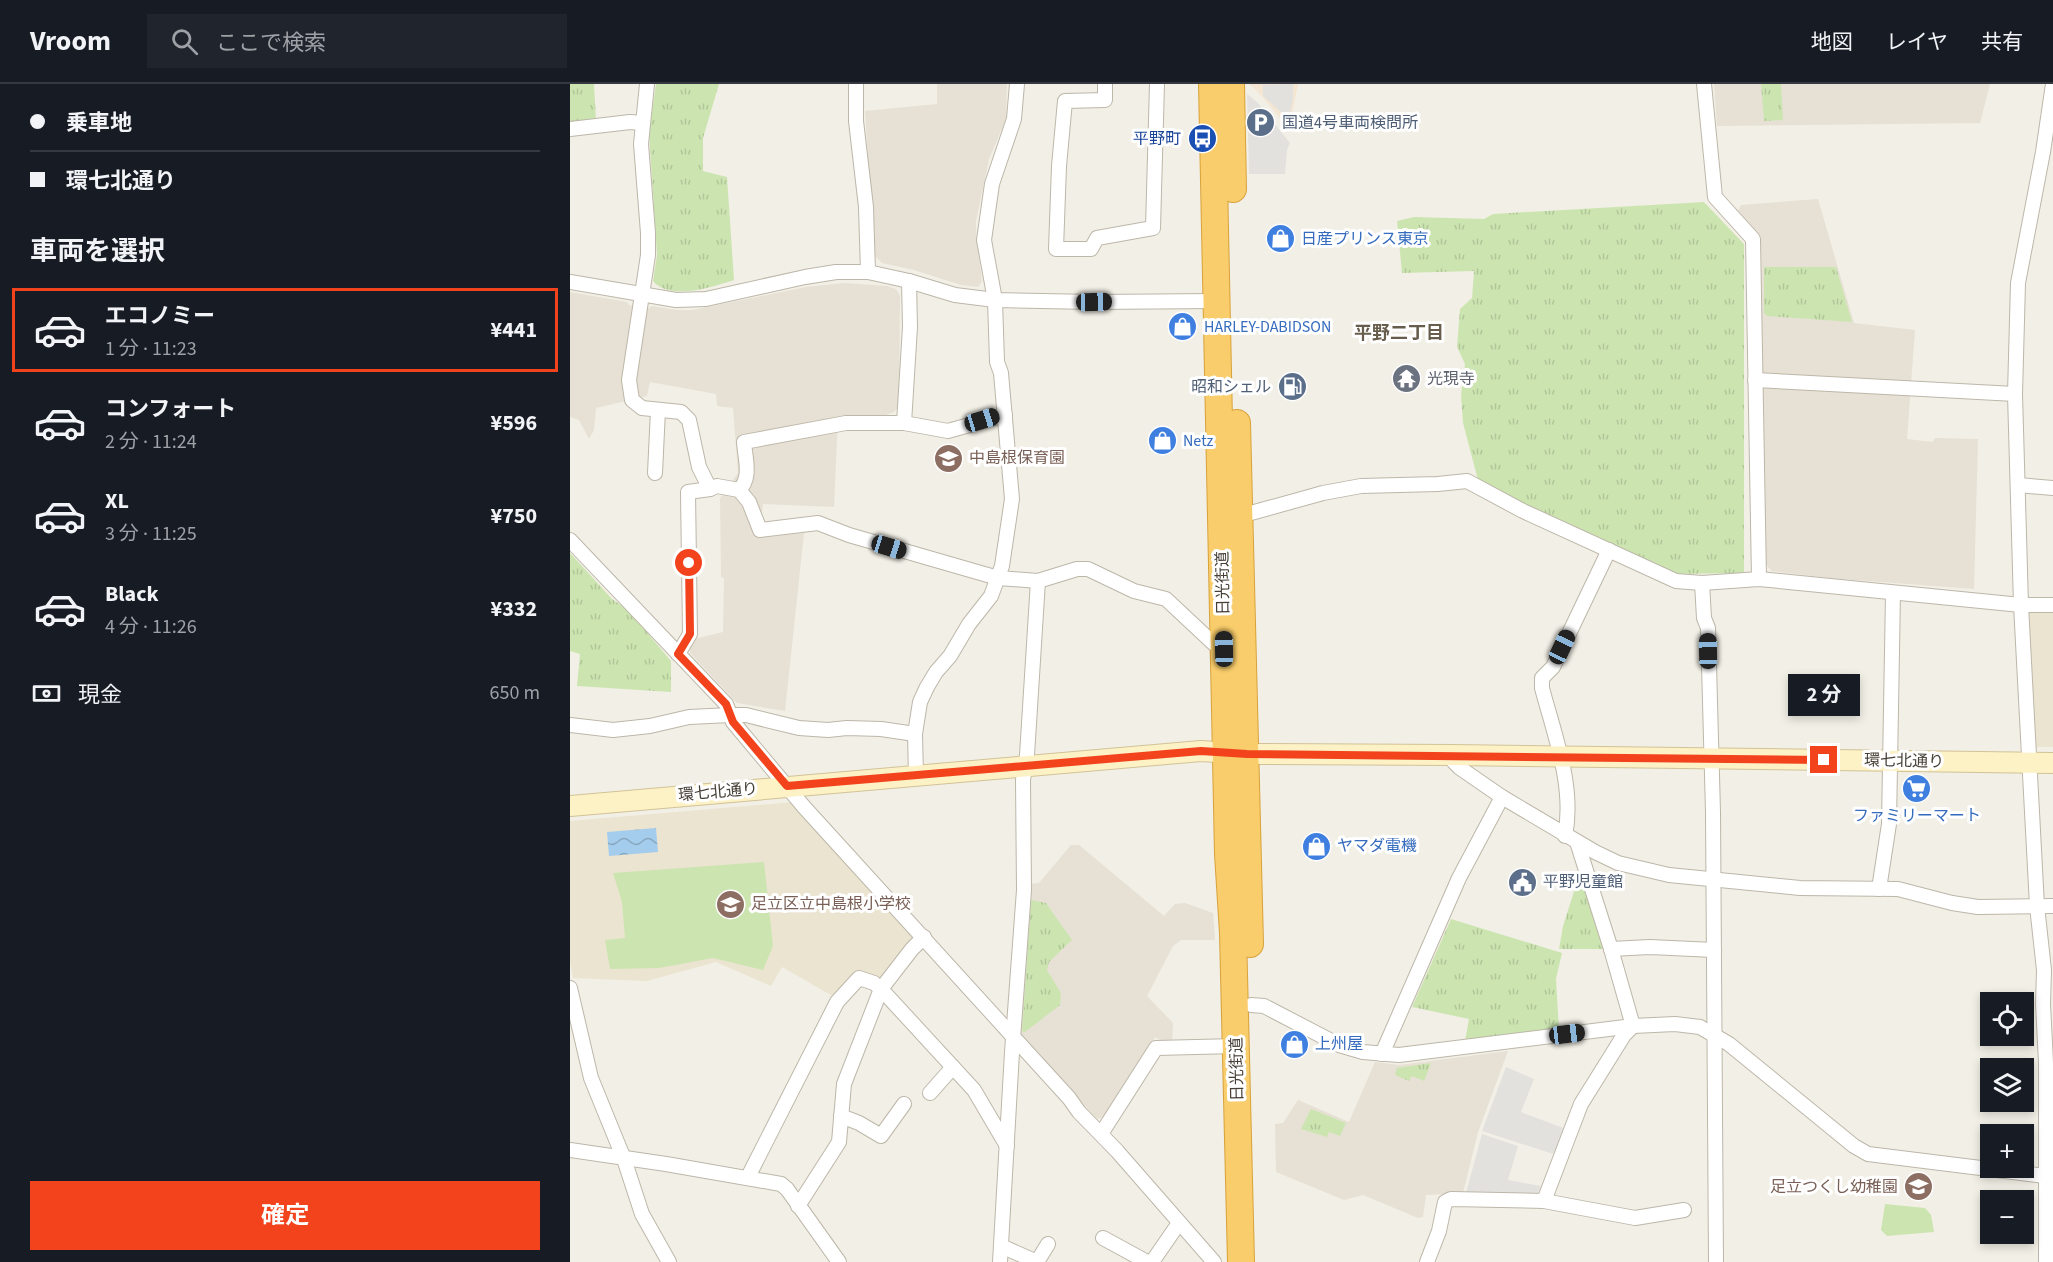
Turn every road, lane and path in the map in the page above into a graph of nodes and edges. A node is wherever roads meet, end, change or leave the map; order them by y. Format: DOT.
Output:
graph roads {
  1 [pos="647,84"];
  2 [pos="856,84"];
  3 [pos="1017,84"];
  4 [pos="1105,84"];
  5 [pos="1157,84"];
  6 [pos="1212,84"];
  7 [pos="1231,84"];
  8 [pos="1704,84"];
  9 [pos="2053,84"];
  10 [pos="642,123"];
  11 [pos="570,129"];
  12 [pos="2048,152"];
  13 [pos="868,272"];
  14 [pos="909,280"];
  15 [pos="570,282"];
  16 [pos="642,293"];
  17 [pos="995,300"];
  18 [pos="1217,301"];
  19 [pos="1755,380"];
  20 [pos="2015,394"];
  21 [pos="658,410"];
  22 [pos="1005,415"];
  23 [pos="904,423"];
  24 [pos="655,473"];
  25 [pos="2018,485"];
  26 [pos="2053,488"];
  27 [pos="710,489"];
  28 [pos="739,490"];
  29 [pos="1240,516"];
  30 [pos="570,540"];
  31 [pos="1609,550"];
  32 [pos="998,578"];
  33 [pos="1759,579"];
  34 [pos="1038,581"];
  35 [pos="1702,583"];
  36 [pos="1893,593"];
  37 [pos="2021,605"];
  38 [pos="2053,606"];
  39 [pos="1224,649"];
  40 [pos="678,654"];
  41 [pos="731,715"];
  42 [pos="570,725"];
  43 [pos="915,734"];
  44 [pos="1236,753"];
  45 [pos="1452,755"];
  46 [pos="1559,756"];
  47 [pos="1711,758"];
  48 [pos="1891,760"];
  49 [pos="2030,762"];
  50 [pos="2053,763"];
  51 [pos="1025,767"];
  52 [pos="916,776"];
  53 [pos="787,786"];
  54 [pos="1502,797"];
  55 [pos="570,806"];
  56 [pos="1571,839"];
  57 [pos="1713,879"];
  58 [pos="1879,889"];
  59 [pos="2037,906"];
  60 [pos="2053,906"];
  61 [pos="924,937"];
  62 [pos="1611,949"];
  63 [pos="1714,950"];
  64 [pos="570,988"];
  65 [pos="881,989"];
  66 [pos="1251,1005"];
  67 [pos="1634,1026"];
  68 [pos="1715,1035"];
  69 [pos="1014,1038"];
  70 [pos="1236,1046"];
  71 [pos="1382,1054"];
  72 [pos="953,1067"];
  73 [pos="2049,1073"];
  74 [pos="930,1093"];
  75 [pos="904,1104"];
  76 [pos="841,1116"];
  77 [pos="1101,1134"];
  78 [pos="1007,1146"];
  79 [pos="570,1150"];
  80 [pos="624,1159"];
  81 [pos="2045,1176"];
  82 [pos="748,1177"];
  83 [pos="1544,1201"];
  84 [pos="798,1206"];
  85 [pos="1684,1210"];
  86 [pos="1179,1223"];
  87 [pos="1103,1238"];
  88 [pos="1048,1244"];
  89 [pos="1002,1245"];
  90 [pos="669,1262"];
  91 [pos="838,1262"];
  92 [pos="1000,1262"];
  93 [pos="1148,1262"];
  94 [pos="1152,1262"];
  95 [pos="1214,1262"];
  96 [pos="1241,1262"];
  97 [pos="1258,1262"];
  98 [pos="1427,1262"];
  99 [pos="1716,1262"];
  100 [pos="2046,1262"];
  1 -- 10 [label="street"];
  2 -- 13 [label="street"];
  3 -- 17 [label="street"];
  4 -- 5 [label="street"];
  6 -- 18 [label="highway, 日光街道"];
  7 -- 29 [label="highway, 日光街道"];
  8 -- 19 [label="street"];
  9 -- 12 [label="street"];
  10 -- 11 [label="street"];
  10 -- 16 [label="street"];
  12 -- 20 [label="street"];
  13 -- 14 [label="street"];
  13 -- 16 [label="street"];
  14 -- 17 [label="street"];
  14 -- 23 [label="street"];
  15 -- 16 [label="street"];
  16 -- 21 [label="street"];
  17 -- 18 [label="street"];
  17 -- 22 [label="street"];
  18 -- 39 [label="highway, 日光街道"];
  19 -- 20 [label="street"];
  19 -- 33 [label="street"];
  20 -- 25 [label="street"];
  21 -- 24 [label="street"];
  21 -- 27 [label="street"];
  22 -- 23 [label="street"];
  22 -- 32 [label="street"];
  23 -- 28 [label="street"];
  25 -- 26 [label="street"];
  25 -- 37 [label="street"];
  27 -- 28 [label="street"];
  27 -- 40 [label="street"];
  28 -- 32 [label="street"];
  29 -- 31 [label="street"];
  29 -- 44 [label="highway, 日光街道"];
  30 -- 40 [label="street"];
  31 -- 35 [label="street"];
  31 -- 46 [label="street"];
  32 -- 34 [label="street"];
  32 -- 43 [label="street"];
  33 -- 35 [label="street"];
  33 -- 36 [label="street"];
  34 -- 39 [label="street"];
  34 -- 51 [label="street"];
  35 -- 47 [label="street"];
  36 -- 37 [label="street"];
  36 -- 48 [label="street"];
  37 -- 38 [label="street"];
  37 -- 49 [label="street"];
  39 -- 44 [label="highway, 日光街道"];
  40 -- 41 [label="street"];
  41 -- 42 [label="street"];
  41 -- 43 [label="street"];
  41 -- 53 [label="street"];
  43 -- 52 [label="street"];
  44 -- 45 [label="street, 環七北通り"];
  44 -- 51 [label="street, 環七北通り"];
  44 -- 66 [label="highway, 日光街道"];
  44 -- 70 [label="highway, 日光街道"];
  45 -- 46 [label="street, 環七北通り"];
  45 -- 54 [label="street"];
  46 -- 47 [label="street, 環七北通り"];
  46 -- 56 [label="street"];
  47 -- 48 [label="street, 環七北通り"];
  47 -- 57 [label="street"];
  48 -- 49 [label="street, 環七北通り"];
  48 -- 58 [label="street"];
  49 -- 50 [label="street, 環七北通り"];
  49 -- 59 [label="street"];
  51 -- 52 [label="street, 環七北通り"];
  51 -- 69 [label="street"];
  52 -- 53 [label="street, 環七北通り"];
  53 -- 55 [label="street, 環七北通り"];
  53 -- 61 [label="street"];
  54 -- 56 [label="street"];
  54 -- 71 [label="street"];
  56 -- 57 [label="street"];
  56 -- 62 [label="street"];
  57 -- 58 [label="street"];
  57 -- 63 [label="street"];
  58 -- 59 [label="street"];
  59 -- 60 [label="street"];
  59 -- 73 [label="street"];
  61 -- 65 [label="street"];
  61 -- 69 [label="street"];
  62 -- 63 [label="street"];
  62 -- 67 [label="street"];
  63 -- 68 [label="street"];
  64 -- 80 [label="street"];
  65 -- 72 [label="street"];
  65 -- 76 [label="street"];
  65 -- 82 [label="street"];
  66 -- 71 [label="street"];
  66 -- 97 [label="highway, 日光街道"];
  67 -- 68 [label="street"];
  67 -- 71 [label="street"];
  67 -- 83 [label="street"];
  68 -- 81 [label="street"];
  68 -- 99 [label="street"];
  69 -- 77 [label="street"];
  69 -- 78 [label="street"];
  70 -- 77 [label="street"];
  70 -- 96 [label="highway, 日光街道"];
  72 -- 74 [label="street"];
  72 -- 78 [label="street"];
  73 -- 81 [label="street"];
  75 -- 76 [label="street"];
  76 -- 84 [label="street"];
  77 -- 86 [label="street"];
  78 -- 89 [label="street"];
  79 -- 80 [label="street"];
  80 -- 82 [label="street"];
  80 -- 90 [label="street"];
  81 -- 100 [label="street"];
  82 -- 84 [label="street"];
  83 -- 85 [label="street"];
  83 -- 98 [label="street"];
  84 -- 91 [label="street"];
  86 -- 94 [label="street"];
  86 -- 95 [label="street"];
  87 -- 93 [label="street"];
  88 -- 89 [label="street"];
  89 -- 92 [label="street"];
}
